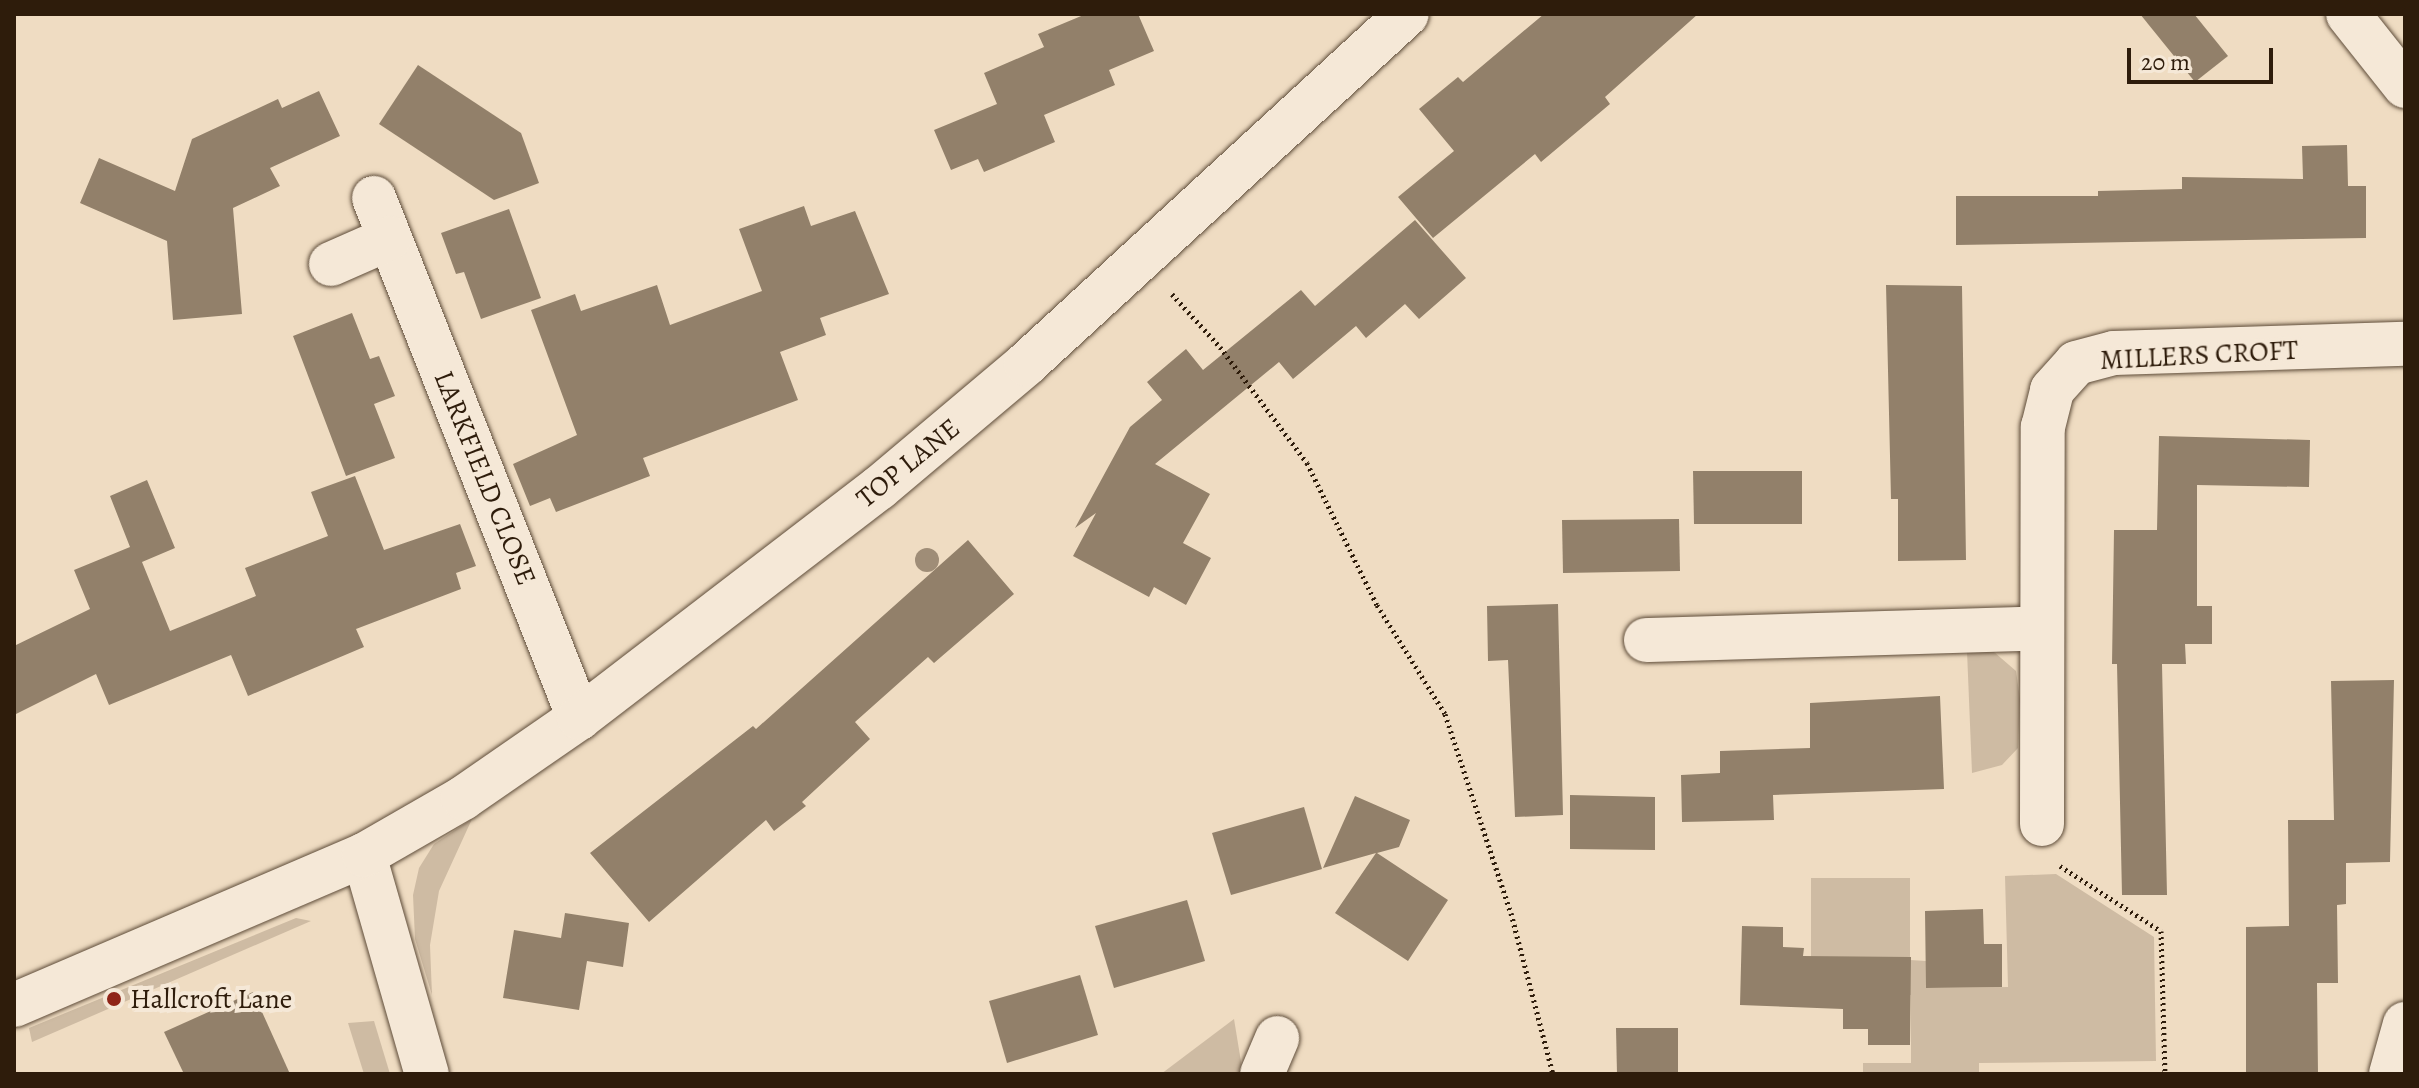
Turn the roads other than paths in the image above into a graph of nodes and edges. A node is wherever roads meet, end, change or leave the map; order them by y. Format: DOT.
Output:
graph roads {
  1 [pos="1407,14"];
  2 [pos="2348,14"];
  3 [pos="2405,86"];
  4 [pos="374,198"];
  5 [pos="390,238"];
  6 [pos="331,264"];
  7 [pos="2405,344"];
  8 [pos="2040,628"];
  9 [pos="1646,640"];
  10 [pos="579,718"];
  11 [pos="2042,824"];
  12 [pos="364,855"];
  13 [pos="14,1005"];
  14 [pos="2405,1024"];
  15 [pos="427,1074"];
  16 [pos="2391,1074"];
  1 -- 10 [label="street, TOP LANE"];
  2 -- 3 [label="street"];
  4 -- 5 [label="street, LARKFIELD CLOSE"];
  5 -- 6 [label="street"];
  5 -- 10 [label="street, LARKFIELD CLOSE"];
  7 -- 8 [label="street, MILLERS CROFT"];
  8 -- 9 [label="street"];
  8 -- 11 [label="street, MILLERS CROFT"];
  10 -- 12 [label="street, TOP LANE"];
  12 -- 13 [label="street"];
  12 -- 15 [label="street"];
  14 -- 16 [label="street"];
}
